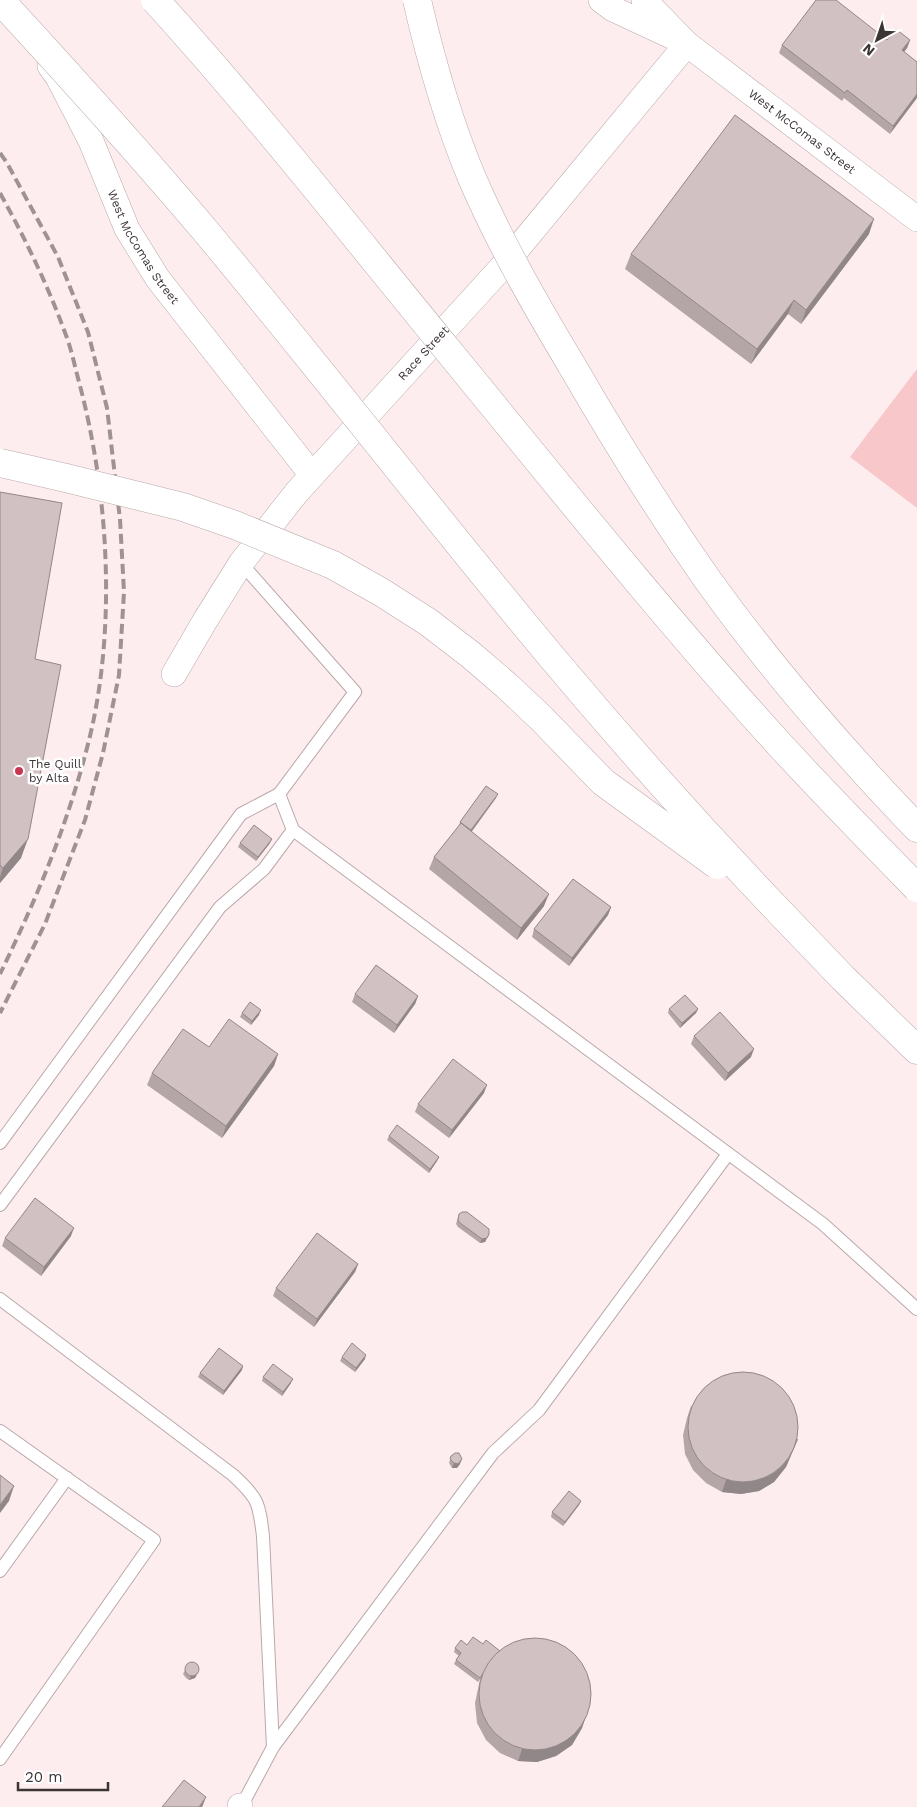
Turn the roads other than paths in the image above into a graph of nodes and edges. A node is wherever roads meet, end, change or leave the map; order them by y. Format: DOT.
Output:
graph roads {
  1 [pos="0,0"];
  2 [pos="155,0"];
  3 [pos="417,0"];
  4 [pos="601,0"];
  5 [pos="644,0"];
  6 [pos="687,44"];
  7 [pos="917,219"];
  8 [pos="0,463"];
  9 [pos="312,475"];
  10 [pos="241,563"];
  11 [pos="174,674"];
  12 [pos="279,794"];
  13 [pos="917,828"];
  14 [pos="293,830"];
  15 [pos="917,888"];
  16 [pos="773,905"];
  17 [pos="917,1050"];
  18 [pos="0,1144"];
  19 [pos="728,1154"];
  20 [pos="0,1205"];
  21 [pos="0,1299"];
  22 [pos="917,1308"];
  23 [pos="0,1431"];
  24 [pos="67,1478"];
  25 [pos="0,1571"];
  26 [pos="273,1747"];
  27 [pos="0,1759"];
  28 [pos="240,1807"];
  1 -- 9 [label="street, West McComas Street"];
  1 -- 16 [label="highway, bridge"];
  2 -- 15 [label="highway, bridge"];
  3 -- 13 [label="highway, bridge"];
  4 -- 6 [label="street, West McComas Street"];
  5 -- 6 [label="street, West McComas Street"];
  6 -- 7 [label="street, West McComas Street"];
  6 -- 9 [label="street, Race Street"];
  8 -- 16 [label="highway, bridge"];
  9 -- 10 [label="street, Race Street"];
  10 -- 11 [label="street, Race Street"];
  10 -- 12 [label="lane"];
  12 -- 14 [label="lane"];
  12 -- 18 [label="lane"];
  14 -- 19 [label="lane"];
  14 -- 20 [label="lane"];
  16 -- 17 [label="highway"];
  19 -- 22 [label="lane"];
  19 -- 26 [label="lane"];
  21 -- 26 [label="lane"];
  23 -- 24 [label="lane"];
  24 -- 25 [label="lane"];
  24 -- 27 [label="lane"];
  26 -- 28 [label="lane"];
}
